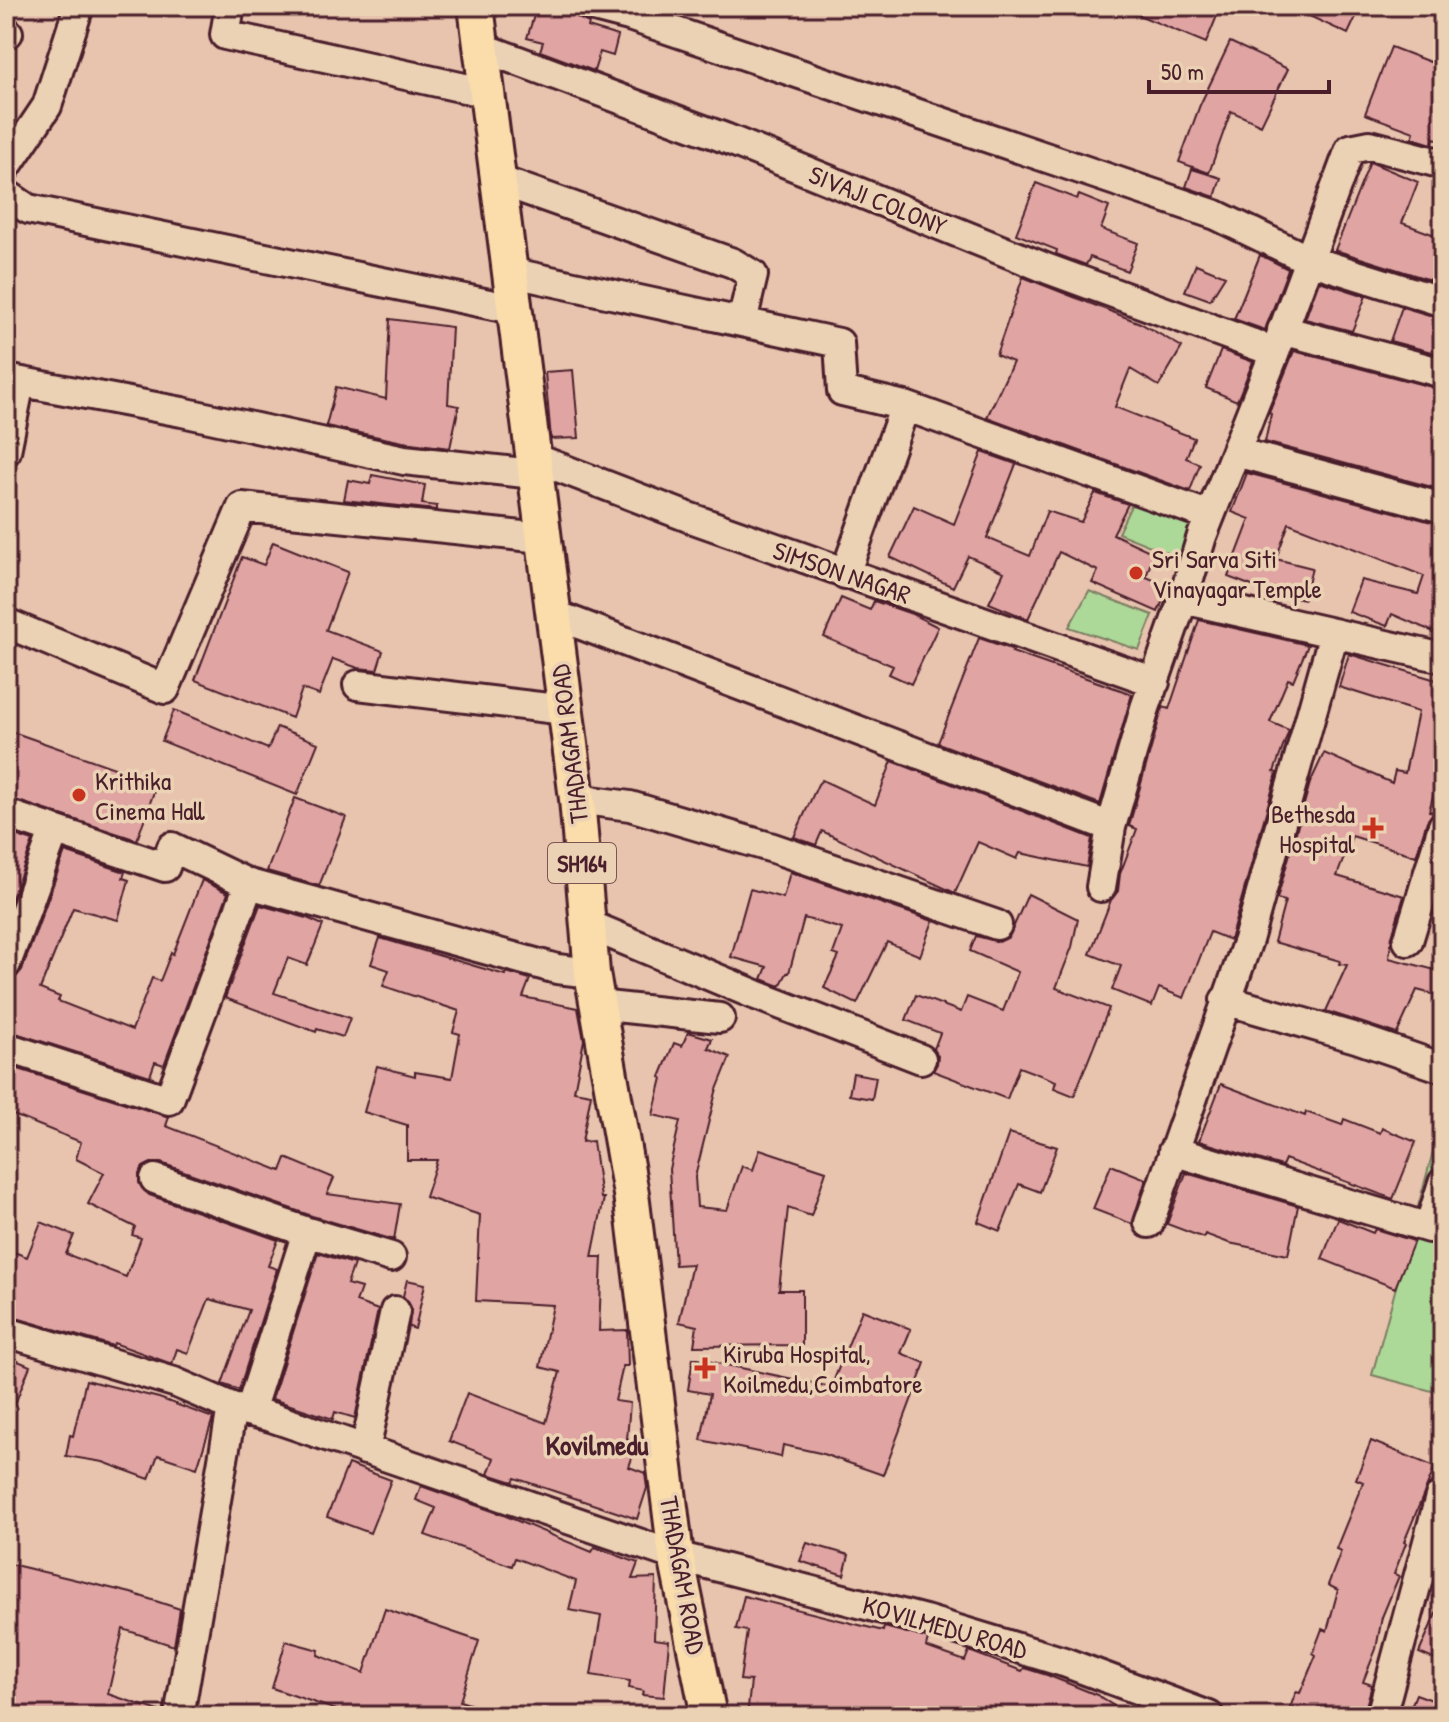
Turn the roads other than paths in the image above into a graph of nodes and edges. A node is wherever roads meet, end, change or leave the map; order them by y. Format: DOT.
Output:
graph roads {
  1 [pos="79,6"];
  2 [pos="230,6"];
  3 [pos="476,6"];
  4 [pos="590,6"];
  5 [pos="481,47"];
  6 [pos="487,93"];
  7 [pos="1443,164"];
  8 [pos="6,167"];
  9 [pos="498,180"];
  10 [pos="6,194"];
  11 [pos="1309,260"];
  12 [pos="509,272"];
  13 [pos="1443,302"];
  14 [pos="513,309"];
  15 [pos="742,322"];
  16 [pos="1278,341"];
  17 [pos="1443,373"];
  18 [pos="13,381"];
  19 [pos="905,406"];
  20 [pos="6,451"];
  21 [pos="1236,452"];
  22 [pos="533,466"];
  23 [pos="1443,508"];
  24 [pos="1210,516"];
  25 [pos="542,538"];
  26 [pos="845,574"];
  27 [pos="1183,599"];
  28 [pos="553,614"];
  29 [pos="6,623"];
  30 [pos="1334,633"];
  31 [pos="1443,658"];
  32 [pos="1155,682"];
  33 [pos="358,685"];
  34 [pos="565,710"];
  35 [pos="577,799"];
  36 [pos="6,814"];
  37 [pos="1443,826"];
  38 [pos="1111,827"];
  39 [pos="54,832"];
  40 [pos="249,884"];
  41 [pos="1101,887"];
  42 [pos="587,924"];
  43 [pos="997,925"];
  44 [pos="1408,941"];
  45 [pos="6,964"];
  46 [pos="594,989"];
  47 [pos="1225,1000"];
  48 [pos="720,1018"];
  49 [pos="6,1047"];
  50 [pos="921,1059"];
  51 [pos="1443,1068"];
  52 [pos="1173,1151"];
  53 [pos="155,1179"];
  54 [pos="1443,1183"];
  55 [pos="1149,1223"];
  56 [pos="307,1232"];
  57 [pos="391,1257"];
  58 [pos="395,1311"];
  59 [pos="6,1332"];
  60 [pos="241,1409"];
  61 [pos="365,1450"];
  62 [pos="1440,1497"];
  63 [pos="676,1556"];
  64 [pos="179,1716"];
  65 [pos="709,1716"];
  66 [pos="1209,1716"];
  67 [pos="1381,1716"];
  1 -- 8 [label="street"];
  2 -- 6 [label="street"];
  3 -- 5 [label="main road, THADAGAM ROAD / SH164"];
  4 -- 11 [label="street"];
  5 -- 6 [label="main road, THADAGAM ROAD / SH164"];
  5 -- 16 [label="street, SIVAJI COLONY"];
  6 -- 9 [label="main road, THADAGAM ROAD / SH164"];
  7 -- 11 [label="street"];
  9 -- 12 [label="main road, THADAGAM ROAD / SH164"];
  9 -- 15 [label="street"];
  10 -- 14 [label="street"];
  11 -- 13 [label="street"];
  11 -- 16 [label="street"];
  12 -- 14 [label="main road, THADAGAM ROAD / SH164"];
  12 -- 15 [label="street"];
  14 -- 22 [label="main road, THADAGAM ROAD / SH164"];
  15 -- 19 [label="street"];
  16 -- 17 [label="street, SIVAJI COLONY"];
  16 -- 21 [label="street"];
  18 -- 20 [label="street"];
  18 -- 22 [label="street, SIMSON NAGAR"];
  19 -- 24 [label="street"];
  19 -- 26 [label="street"];
  21 -- 23 [label="street"];
  21 -- 24 [label="street"];
  22 -- 25 [label="main road, THADAGAM ROAD / SH164"];
  22 -- 26 [label="street, SIMSON NAGAR"];
  24 -- 27 [label="street"];
  25 -- 28 [label="main road, THADAGAM ROAD / SH164"];
  25 -- 29 [label="street"];
  26 -- 32 [label="street, SIMSON NAGAR"];
  27 -- 30 [label="street"];
  27 -- 32 [label="street"];
  28 -- 34 [label="main road, THADAGAM ROAD / SH164"];
  28 -- 38 [label="street"];
  30 -- 31 [label="street"];
  30 -- 47 [label="street"];
  32 -- 38 [label="street"];
  33 -- 34 [label="street"];
  34 -- 35 [label="main road, THADAGAM ROAD / SH164"];
  35 -- 42 [label="main road, THADAGAM ROAD / SH164"];
  35 -- 43 [label="street"];
  36 -- 39 [label="street"];
  37 -- 44 [label="street"];
  38 -- 41 [label="street"];
  39 -- 40 [label="street"];
  39 -- 45 [label="street"];
  40 -- 46 [label="street"];
  40 -- 49 [label="street"];
  42 -- 46 [label="main road, THADAGAM ROAD / SH164"];
  42 -- 50 [label="street"];
  46 -- 48 [label="street"];
  46 -- 63 [label="main road, THADAGAM ROAD / SH164"];
  47 -- 51 [label="street"];
  47 -- 52 [label="street"];
  52 -- 54 [label="street"];
  52 -- 55 [label="street"];
  53 -- 56 [label="street"];
  56 -- 57 [label="street"];
  56 -- 60 [label="street"];
  58 -- 61 [label="street"];
  59 -- 60 [label="street, KOVILMEDU ROAD"];
  60 -- 61 [label="street, KOVILMEDU ROAD"];
  60 -- 64 [label="street"];
  61 -- 63 [label="street, KOVILMEDU ROAD"];
  62 -- 67 [label="street"];
  63 -- 65 [label="main road, THADAGAM ROAD / SH164"];
  63 -- 66 [label="street, KOVILMEDU ROAD"];
}
